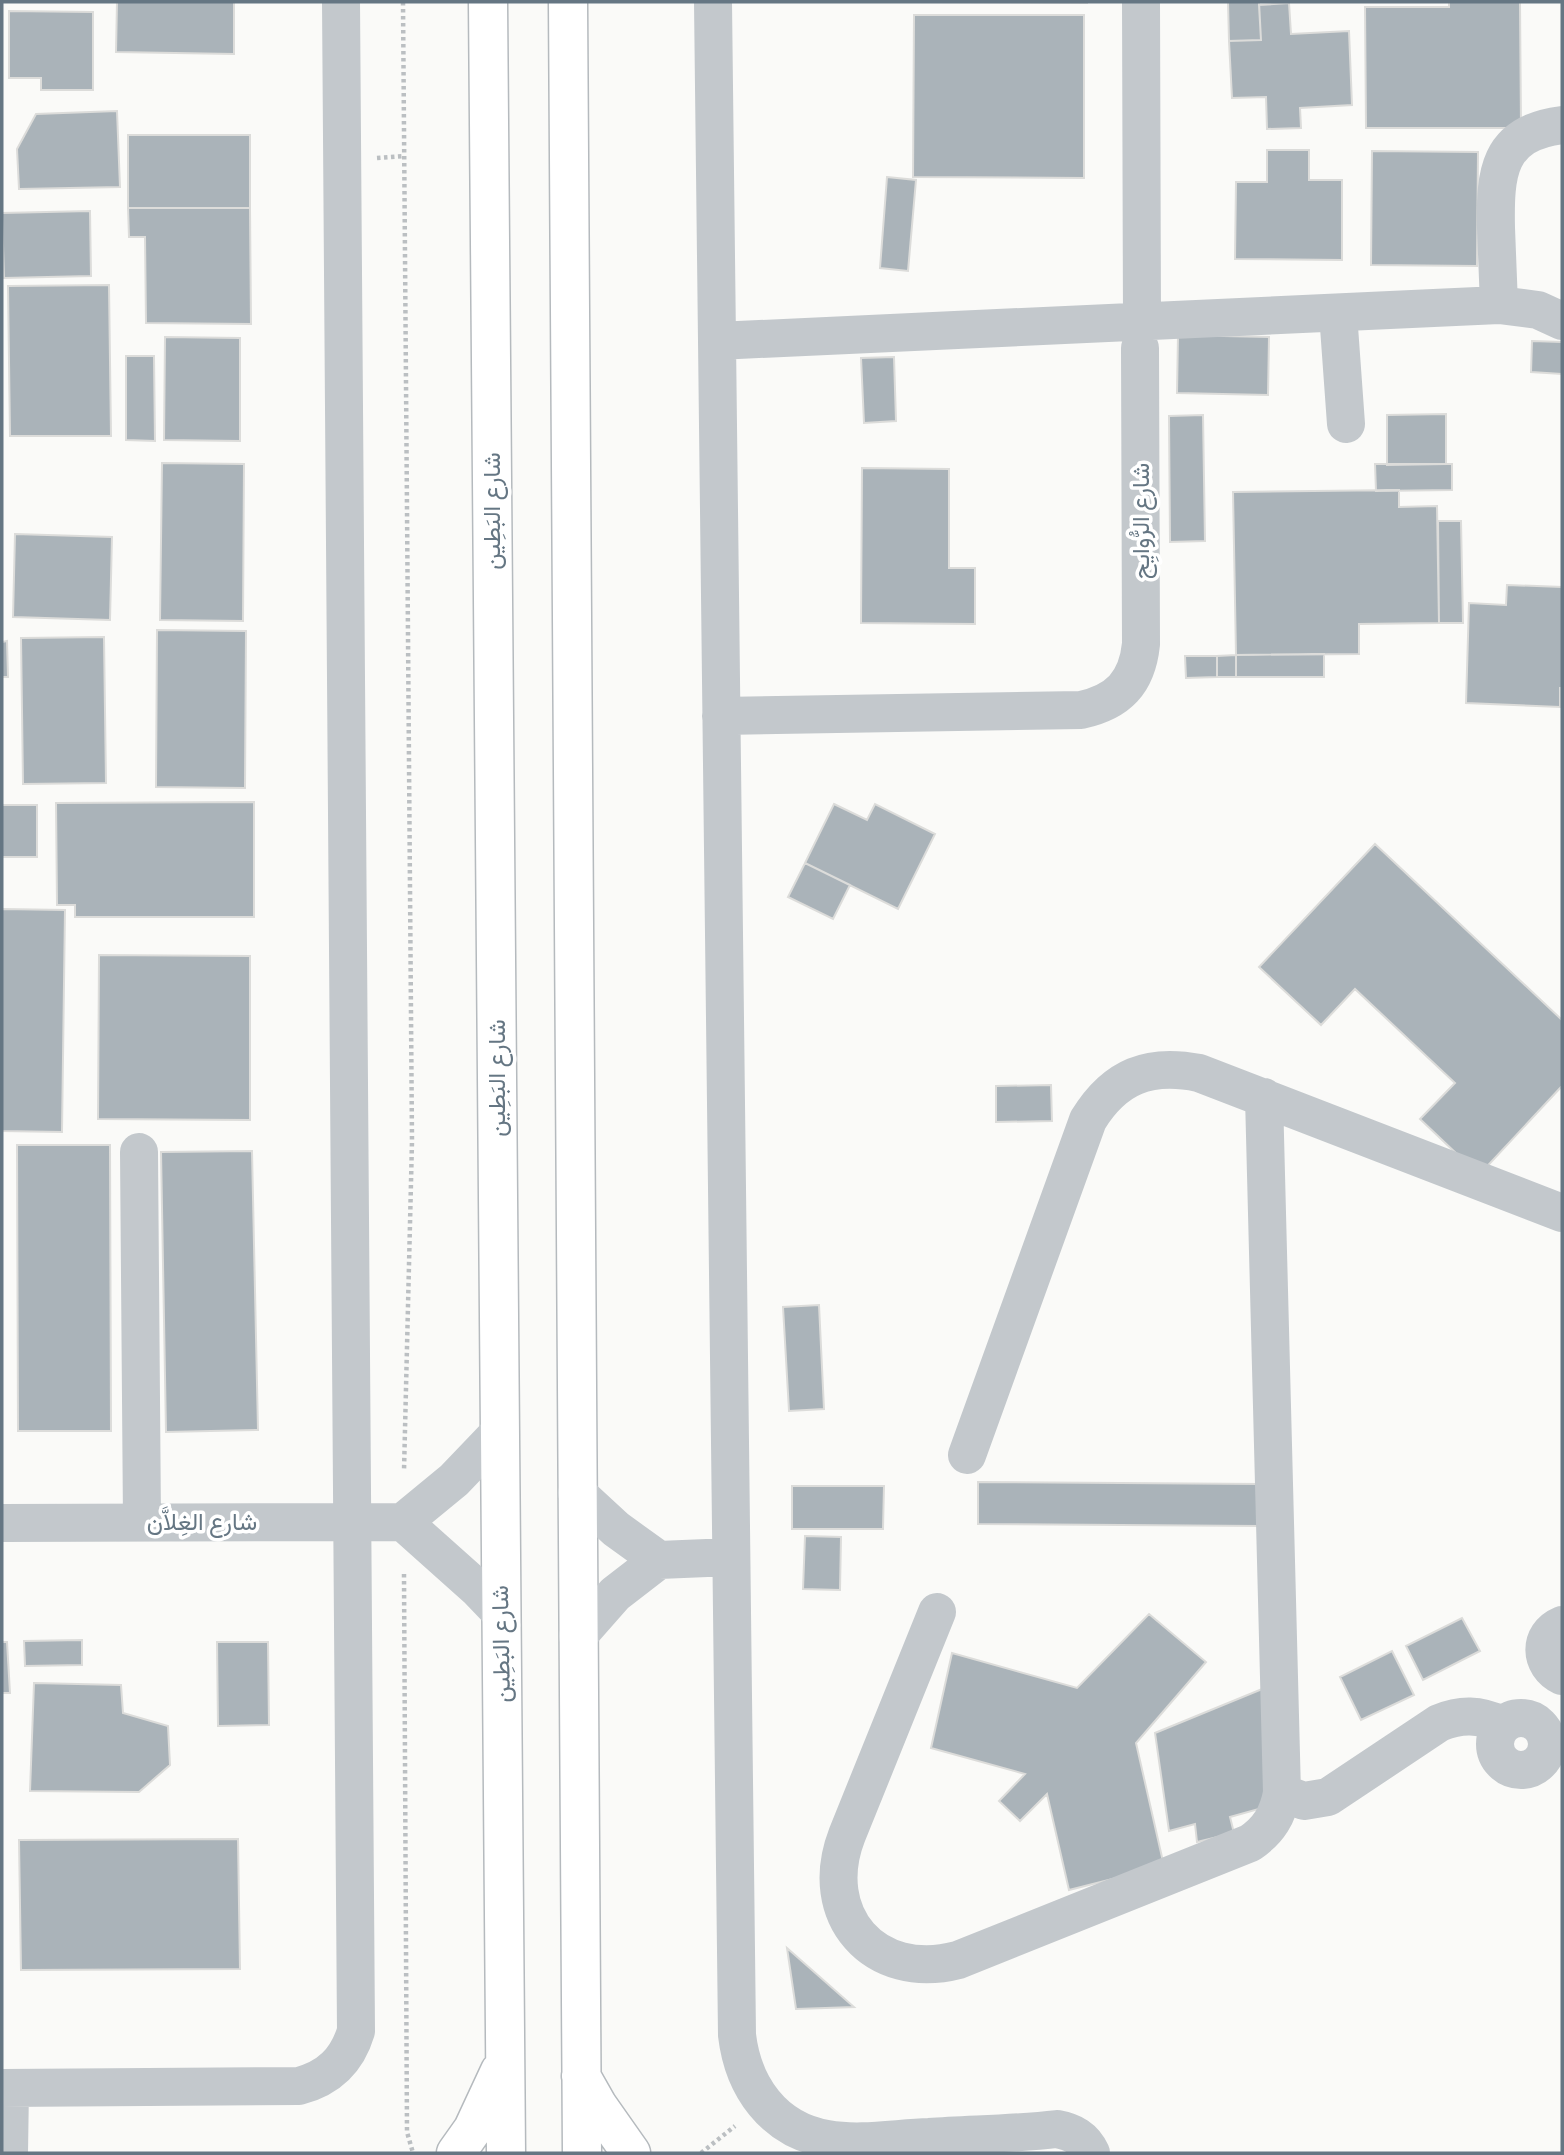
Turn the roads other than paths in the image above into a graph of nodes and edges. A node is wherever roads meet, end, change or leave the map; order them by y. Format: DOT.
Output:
graph roads {
  1 [pos="341,2"];
  2 [pos="488,2"];
  3 [pos="568,2"];
  4 [pos="713,2"];
  5 [pos="1141,2"];
  6 [pos="1562,125"];
  7 [pos="1499,305"];
  8 [pos="1338,313"];
  9 [pos="1562,321"];
  10 [pos="1141,335"];
  11 [pos="717,341"];
  12 [pos="1346,425"];
  13 [pos="722,716"];
  14 [pos="1264,1097"];
  15 [pos="139,1152"];
  16 [pos="1562,1213"];
  17 [pos="499,1433"];
  18 [pos="967,1455"];
  19 [pos="577,1493"];
  20 [pos="403,1521"];
  21 [pos="142,1522"];
  22 [pos="352,1522"];
  23 [pos="2,1523"];
  24 [pos="731,1557"];
  25 [pos="659,1560"];
  26 [pos="937,1612"];
  27 [pos="501,1613"];
  28 [pos="1562,1625"];
  29 [pos="578,1636"];
  30 [pos="1561,1676"];
  31 [pos="1515,1722"];
  32 [pos="1551,1771"];
  33 [pos="1282,1793"];
  34 [pos="505,2060"];
  35 [pos="581,2076"];
  36 [pos="6,2088"];
  37 [pos="9,2153"];
  38 [pos="456,2153"];
  39 [pos="506,2153"];
  40 [pos="582,2153"];
  41 [pos="631,2153"];
  42 [pos="1091,2153"];
  1 -- 22 [label="street"];
  2 -- 17 [label="main road, شارع البَطِين"];
  3 -- 19 [label="main road"];
  4 -- 11 [label="street"];
  5 -- 10 [label="street, شارع الرُّوايِح"];
  6 -- 7 [label="street"];
  7 -- 8 [label="street"];
  7 -- 9 [label="street"];
  8 -- 10 [label="street"];
  8 -- 12 [label="street"];
  10 -- 11 [label="street"];
  10 -- 13 [label="street, شارع الرُّوايِح"];
  11 -- 13 [label="street"];
  13 -- 24 [label="street"];
  14 -- 16 [label="street"];
  14 -- 18 [label="street"];
  14 -- 33 [label="street"];
  15 -- 21 [label="street"];
  17 -- 20 [label="street"];
  17 -- 27 [label="main road, شارع البَطِين"];
  19 -- 25 [label="street"];
  19 -- 29 [label="main road"];
  20 -- 22 [label="street, شارع الغِلاَّن"];
  20 -- 27 [label="street"];
  21 -- 22 [label="street, شارع الغِلاَّن"];
  21 -- 23 [label="street, شارع الغِلاَّن"];
  22 -- 36 [label="street"];
  24 -- 25 [label="street"];
  24 -- 42 [label="street"];
  25 -- 29 [label="street"];
  26 -- 33 [label="street"];
  27 -- 34 [label="main road, شارع البَطِين"];
  28 -- 30 [label="street"];
  29 -- 35 [label="main road"];
  30 -- 31 [label="street"];
  31 -- 32 [label="street"];
  31 -- 33 [label="street"];
  34 -- 38 [label="main road"];
  34 -- 39 [label="main road, شارع البَطِين"];
  35 -- 40 [label="main road"];
  35 -- 41 [label="main road"];
  36 -- 37 [label="street"];
}
